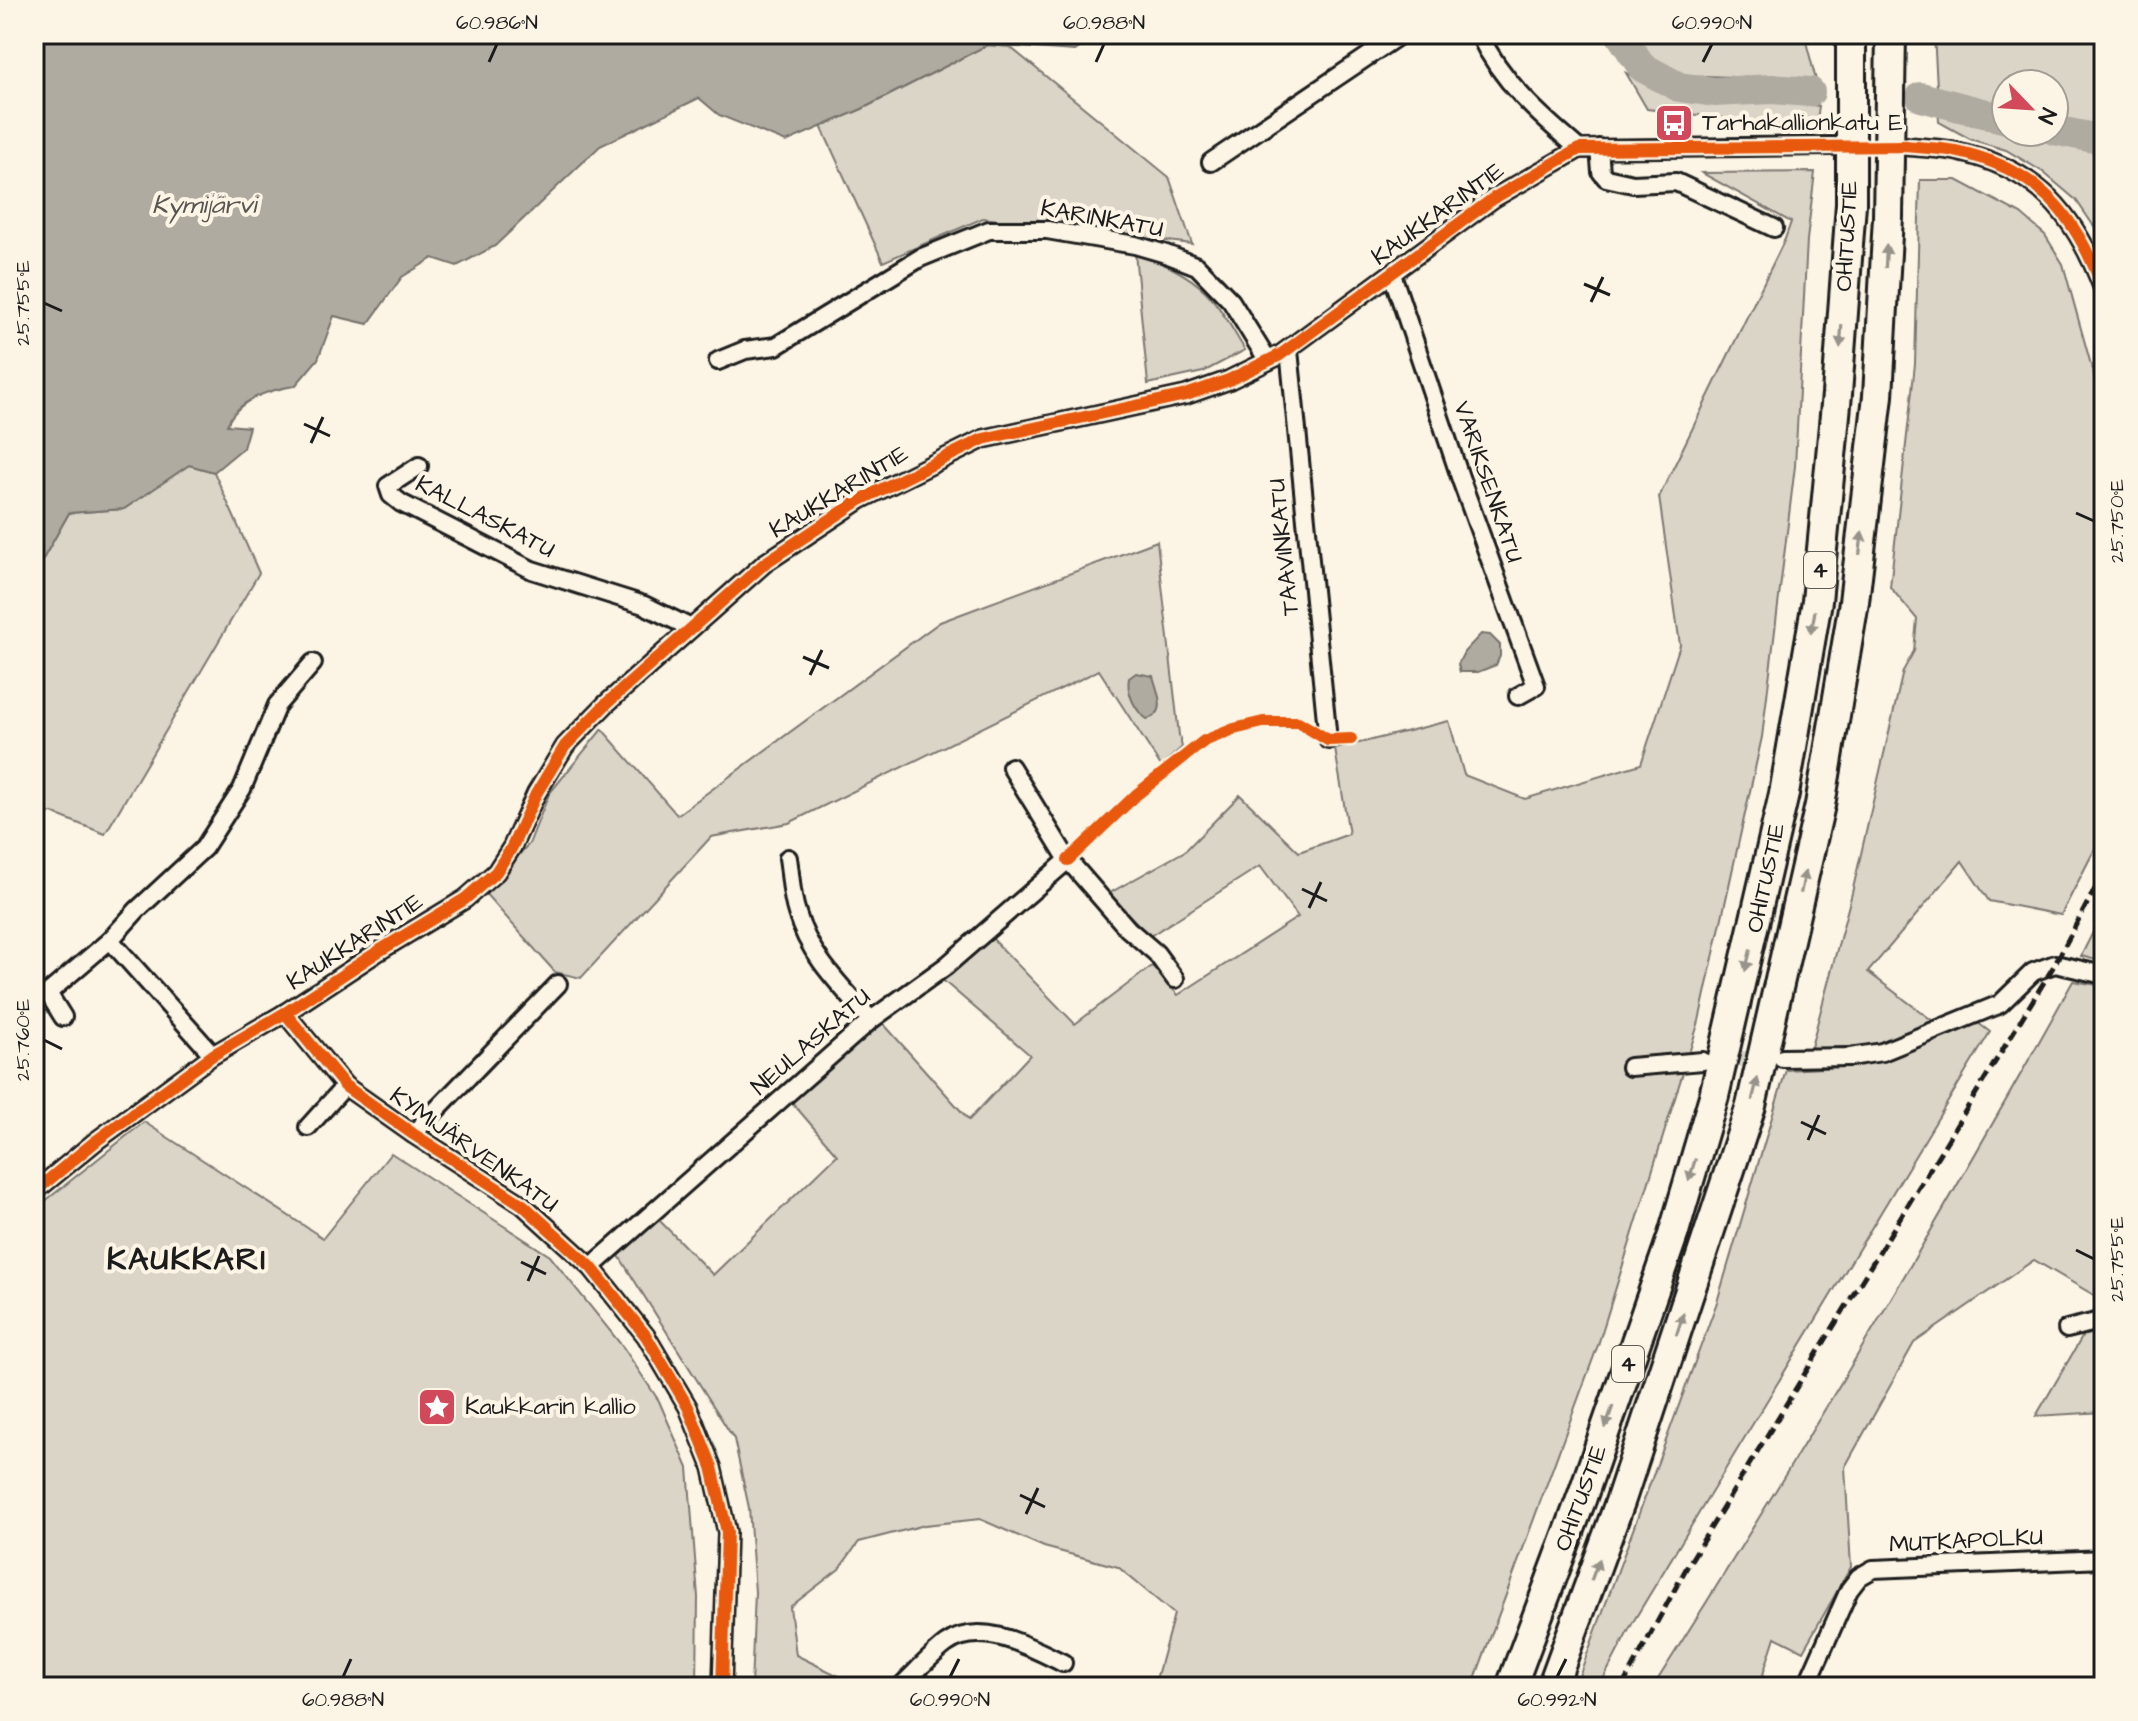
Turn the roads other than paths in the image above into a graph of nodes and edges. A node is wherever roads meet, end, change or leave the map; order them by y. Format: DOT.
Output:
graph roads {
  1 [pos="1401,34"];
  2 [pos="1479,34"];
  3 [pos="1851,34"];
  4 [pos="1891,34"];
  5 [pos="1832,146"];
  6 [pos="1906,146"];
  7 [pos="1599,148"];
  8 [pos="1579,149"];
  9 [pos="1211,162"];
  10 [pos="1774,228"];
  11 [pos="1392,274"];
  12 [pos="2104,291"];
  13 [pos="1289,350"];
  14 [pos="718,361"];
  15 [pos="1268,361"];
  16 [pos="419,466"];
  17 [pos="691,628"];
  18 [pos="313,663"];
  19 [pos="1518,696"];
  20 [pos="1328,740"];
  21 [pos="1011,767"];
  22 [pos="788,858"];
  23 [pos="1068,860"];
  24 [pos="110,940"];
  25 [pos="2104,975"];
  26 [pos="1175,979"];
  27 [pos="558,984"];
  28 [pos="285,1013"];
  29 [pos="63,1017"];
  30 [pos="871,1020"];
  31 [pos="213,1055"];
  32 [pos="1782,1058"];
  33 [pos="1703,1061"];
  34 [pos="1630,1067"];
  35 [pos="345,1086"];
  36 [pos="308,1127"];
  37 [pos="413,1134"];
  38 [pos="34,1192"];
  39 [pos="591,1267"];
  40 [pos="2104,1320"];
  41 [pos="2067,1329"];
  42 [pos="2104,1559"];
  43 [pos="1063,1663"];
  44 [pos="722,1687"];
  45 [pos="900,1687"];
  46 [pos="1511,1687"];
  47 [pos="1552,1687"];
  48 [pos="1806,1687"];
  1 -- 9 [label="street"];
  2 -- 8 [label="street"];
  3 -- 46 [label="highway, OHITUSTIE / 4, one-way"];
  47 -- 4 [label="highway, OHITUSTIE / 4, one-way"];
  5 -- 7 [label="street, KAUKKARINTIE"];
  6 -- 12 [label="street"];
  7 -- 8 [label="street, KAUKKARINTIE"];
  7 -- 10 [label="street"];
  8 -- 11 [label="street, KAUKKARINTIE"];
  11 -- 13 [label="street, KAUKKARINTIE"];
  11 -- 19 [label="street, VARIKSENKATU"];
  13 -- 15 [label="street, KAUKKARINTIE"];
  13 -- 20 [label="street, TAAVINKATU"];
  14 -- 15 [label="street, KARINKATU"];
  15 -- 17 [label="street, KAUKKARINTIE"];
  16 -- 17 [label="street, KALLASKATU"];
  17 -- 28 [label="street, KAUKKARINTIE"];
  18 -- 24 [label="street"];
  21 -- 23 [label="street"];
  22 -- 30 [label="street"];
  23 -- 26 [label="street"];
  23 -- 30 [label="street, NEULASKATU"];
  24 -- 29 [label="street"];
  24 -- 31 [label="street"];
  25 -- 32 [label="street"];
  27 -- 37 [label="street"];
  28 -- 31 [label="street, KAUKKARINTIE"];
  28 -- 35 [label="street, KYMIJÄRVENKATU"];
  30 -- 39 [label="street, NEULASKATU"];
  31 -- 38 [label="street, KAUKKARINTIE"];
  33 -- 34 [label="street"];
  35 -- 36 [label="street"];
  35 -- 37 [label="street, KYMIJÄRVENKATU"];
  37 -- 39 [label="street, KYMIJÄRVENKATU"];
  39 -- 44 [label="street, KYMIJÄRVENKATU"];
  40 -- 41 [label="street"];
  42 -- 48 [label="street, MUTKAPOLKU"];
  43 -- 45 [label="street"];
}
